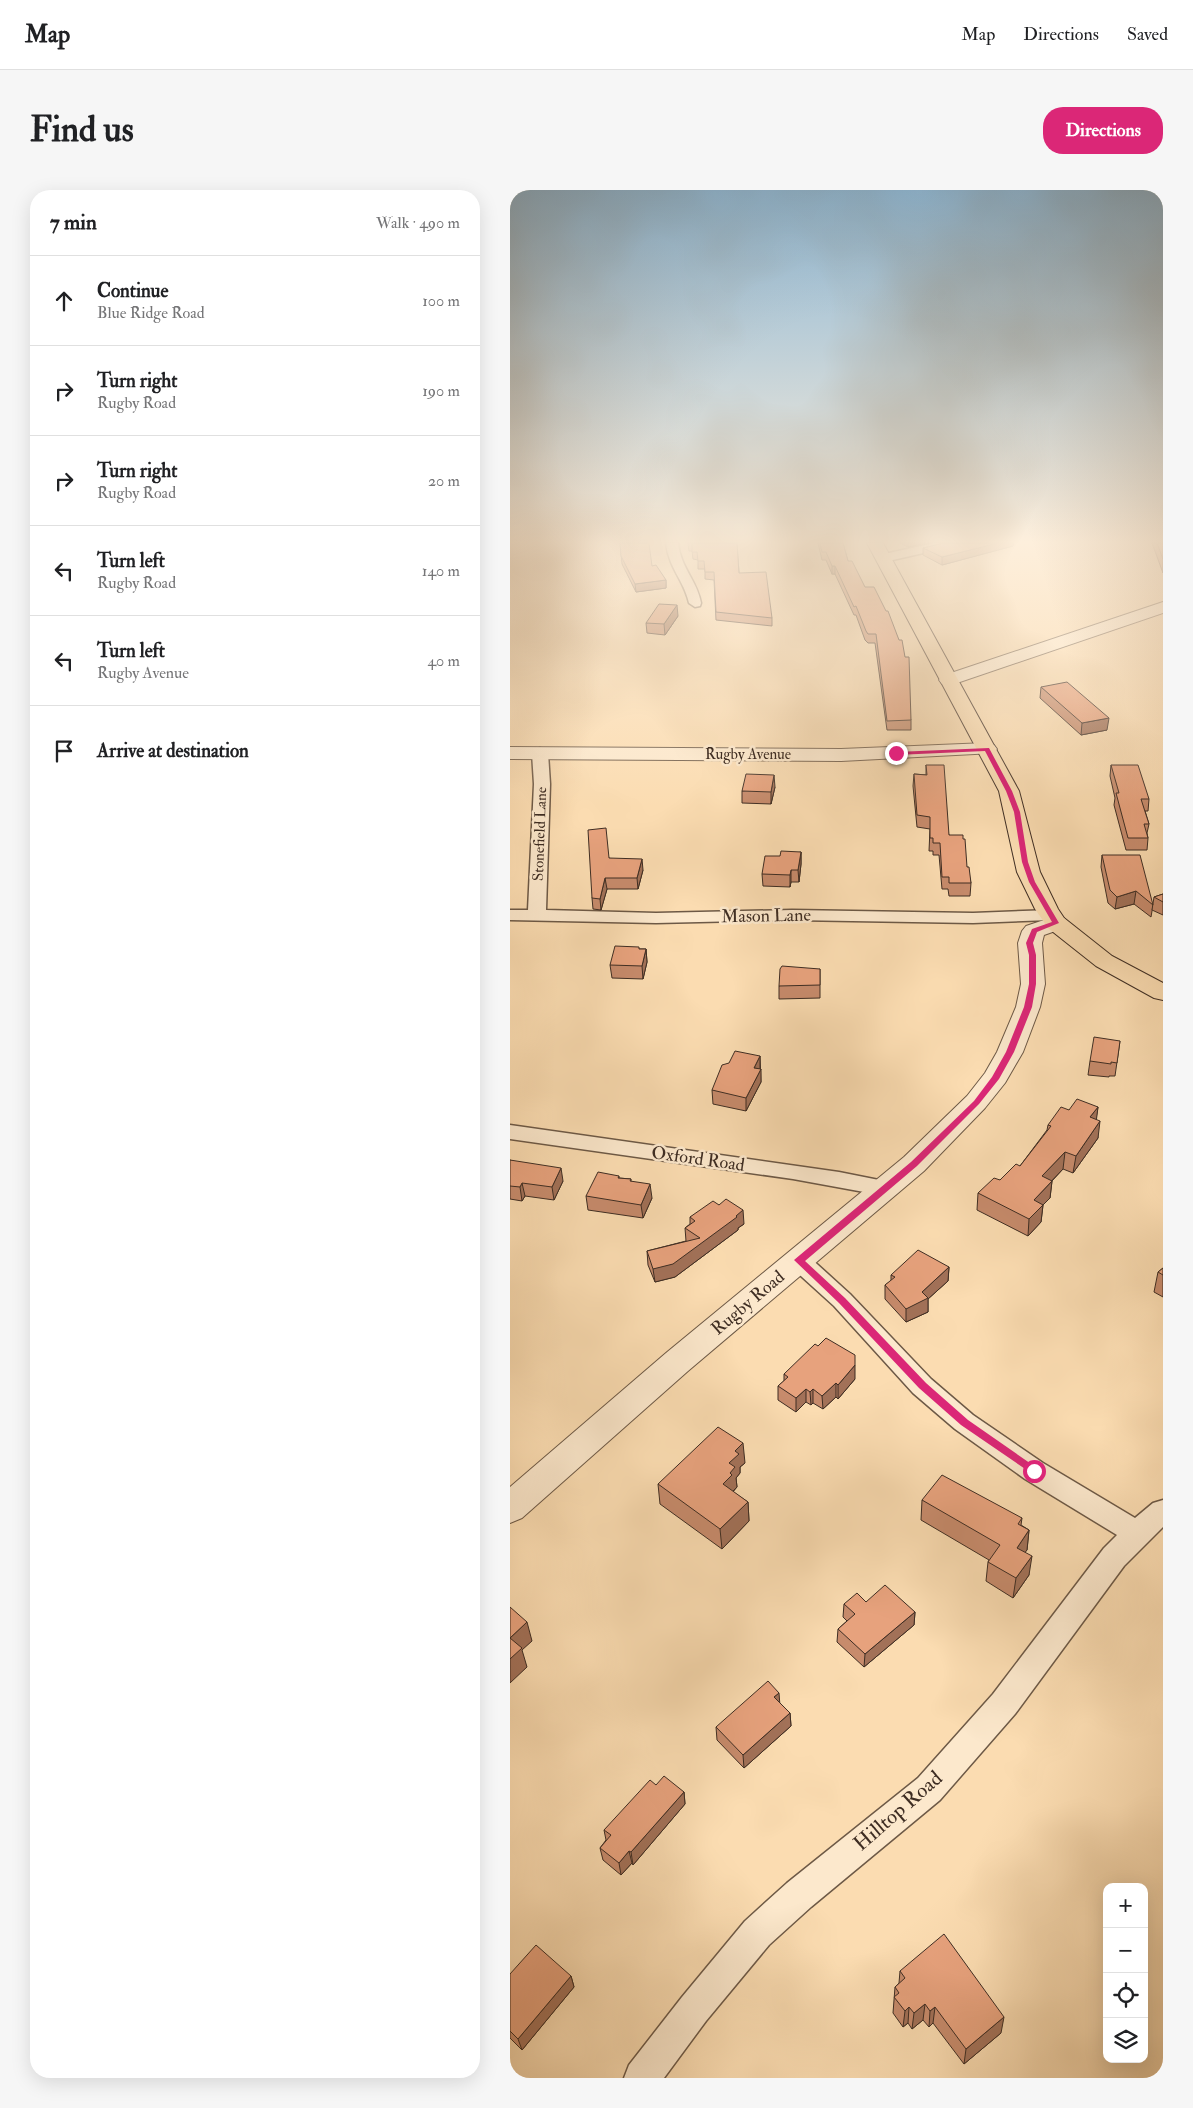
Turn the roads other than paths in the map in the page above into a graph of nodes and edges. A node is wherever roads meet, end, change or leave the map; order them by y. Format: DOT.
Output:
graph roads {
  1 [pos="922,631"];
  2 [pos="1092,631"];
  3 [pos="948,680"];
  4 [pos="987,749"];
  5 [pos="510,753"];
  6 [pos="540,753"];
  7 [pos="537,914"];
  8 [pos="510,915"];
  9 [pos="1053,919"];
  10 [pos="1163,992"];
  11 [pos="510,1132"];
  12 [pos="886,1188"];
  13 [pos="799,1260"];
  14 [pos="510,1508"];
  15 [pos="1163,1511"];
  16 [pos="1137,1533"];
  17 [pos="642,2078"];
  1 -- 3 [label="main road"];
  2 -- 3 [label="street"];
  3 -- 4 [label="main road"];
  4 -- 6 [label="street, Rugby Avenue"];
  4 -- 9 [label="main road"];
  5 -- 6 [label="street, Rugby Avenue"];
  6 -- 7 [label="street, Stonefield Lane"];
  7 -- 8 [label="street, Mason Lane"];
  7 -- 9 [label="street, Mason Lane"];
  9 -- 10 [label="main road"];
  9 -- 12 [label="street, Rugby Road"];
  11 -- 12 [label="street, Oxford Road"];
  12 -- 13 [label="street, Rugby Road"];
  13 -- 14 [label="street, Rugby Road"];
  13 -- 16 [label="street"];
  15 -- 16 [label="street, Hilltop Road"];
  16 -- 17 [label="street, Hilltop Road"];
}
